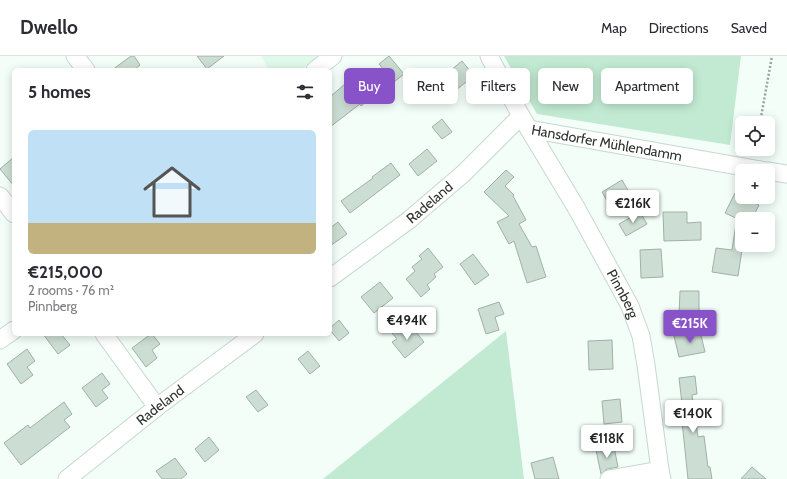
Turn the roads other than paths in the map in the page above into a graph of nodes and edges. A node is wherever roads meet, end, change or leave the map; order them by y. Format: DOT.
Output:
graph roads {
  1 [pos="75,56"];
  2 [pos="333,56"];
  3 [pos="489,56"];
  4 [pos="84,68"];
  5 [pos="318,68"];
  6 [pos="525,122"];
  7 [pos="735,165"];
  8 [pos="775,172"];
  9 [pos="787,174"];
  10 [pos="0,196"];
  11 [pos="12,211"];
  12 [pos="332,277"];
  13 [pos="12,331"];
  14 [pos="105,336"];
  15 [pos="252,336"];
  16 [pos="0,340"];
  17 [pos="157,407"];
  18 [pos="661,474"];
  19 [pos="67,479"];
  20 [pos="609,479"];
  1 -- 4 [label="street"];
  2 -- 5 [label="street"];
  3 -- 6 [label="street, Hansdorfer Mühlendamm"];
  6 -- 7 [label="street, Hansdorfer Mühlendamm"];
  6 -- 12 [label="street, Radeland"];
  6 -- 18 [label="street, Pinnberg"];
  8 -- 9 [label="street, Hansdorfer Mühlendamm"];
  10 -- 11 [label="street"];
  13 -- 16 [label="street"];
  14 -- 17 [label="street"];
  15 -- 17 [label="street, Radeland"];
  17 -- 19 [label="street, Radeland"];
  18 -- 20 [label="street"];
}
